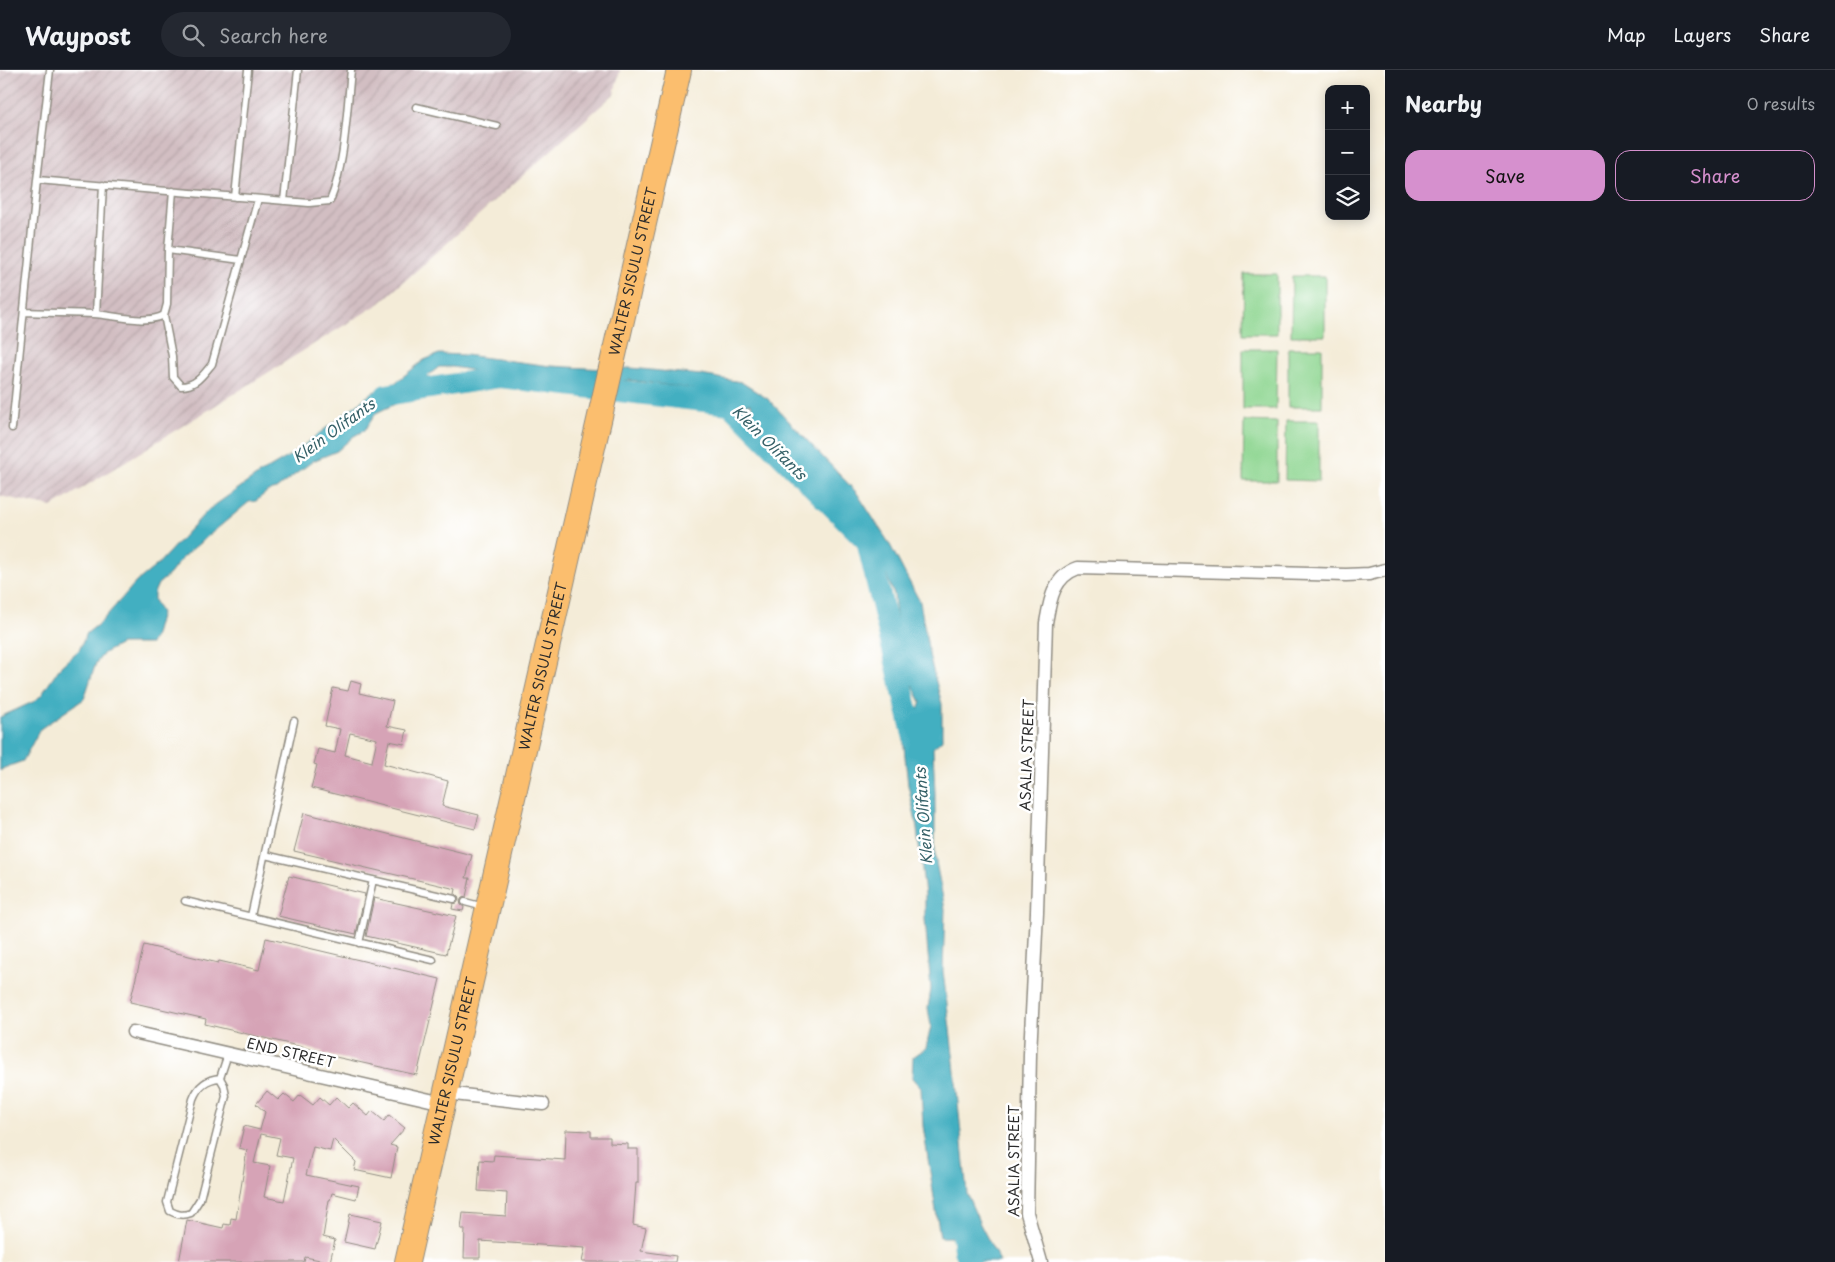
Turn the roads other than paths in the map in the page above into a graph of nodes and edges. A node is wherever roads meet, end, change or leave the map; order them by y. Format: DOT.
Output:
graph roads {
  1 [pos="50,70"];
  2 [pos="248,70"];
  3 [pos="298,70"];
  4 [pos="351,70"];
  5 [pos="679,70"];
  6 [pos="416,107"];
  7 [pos="497,126"];
  8 [pos="37,180"];
  9 [pos="103,185"];
  10 [pos="173,191"];
  11 [pos="234,196"];
  12 [pos="258,199"];
  13 [pos="284,201"];
  14 [pos="168,250"];
  15 [pos="241,260"];
  16 [pos="24,312"];
  17 [pos="96,314"];
  18 [pos="164,315"];
  19 [pos="12,428"];
  20 [pos="1385,570"];
  21 [pos="294,721"];
  22 [pos="265,856"];
  23 [pos="373,880"];
  24 [pos="454,899"];
  25 [pos="185,901"];
  26 [pos="465,902"];
  27 [pos="488,908"];
  28 [pos="251,916"];
  29 [pos="359,943"];
  30 [pos="433,960"];
  31 [pos="133,1032"];
  32 [pos="228,1054"];
  33 [pos="220,1078"];
  34 [pos="444,1098"];
  35 [pos="543,1104"];
  36 [pos="407,1262"];
  37 [pos="1041,1262"];
  1 -- 8 [label="lane"];
  2 -- 11 [label="lane"];
  3 -- 13 [label="lane"];
  4 -- 13 [label="lane"];
  5 -- 27 [label="highway, WALTER SISULU STREET"];
  6 -- 7 [label="lane"];
  8 -- 9 [label="lane"];
  8 -- 16 [label="lane"];
  9 -- 10 [label="lane"];
  9 -- 17 [label="lane"];
  10 -- 11 [label="lane"];
  10 -- 14 [label="lane"];
  11 -- 12 [label="lane"];
  12 -- 13 [label="lane"];
  12 -- 15 [label="lane"];
  14 -- 15 [label="lane"];
  14 -- 18 [label="lane"];
  15 -- 18 [label="lane"];
  16 -- 17 [label="lane"];
  16 -- 19 [label="lane"];
  17 -- 18 [label="lane"];
  20 -- 37 [label="street, ASALIA STREET"];
  21 -- 22 [label="lane"];
  22 -- 23 [label="lane"];
  22 -- 28 [label="lane"];
  23 -- 24 [label="lane"];
  23 -- 29 [label="lane"];
  25 -- 28 [label="lane"];
  26 -- 27 [label="lane"];
  27 -- 34 [label="highway, WALTER SISULU STREET"];
  28 -- 29 [label="lane"];
  29 -- 30 [label="lane"];
  31 -- 32 [label="street, END STREET"];
  32 -- 33 [label="lane"];
  32 -- 34 [label="street, END STREET"];
  33 -- 33 [label="lane"];
  34 -- 35 [label="street, END STREET"];
  34 -- 36 [label="highway, WALTER SISULU STREET"];
}
